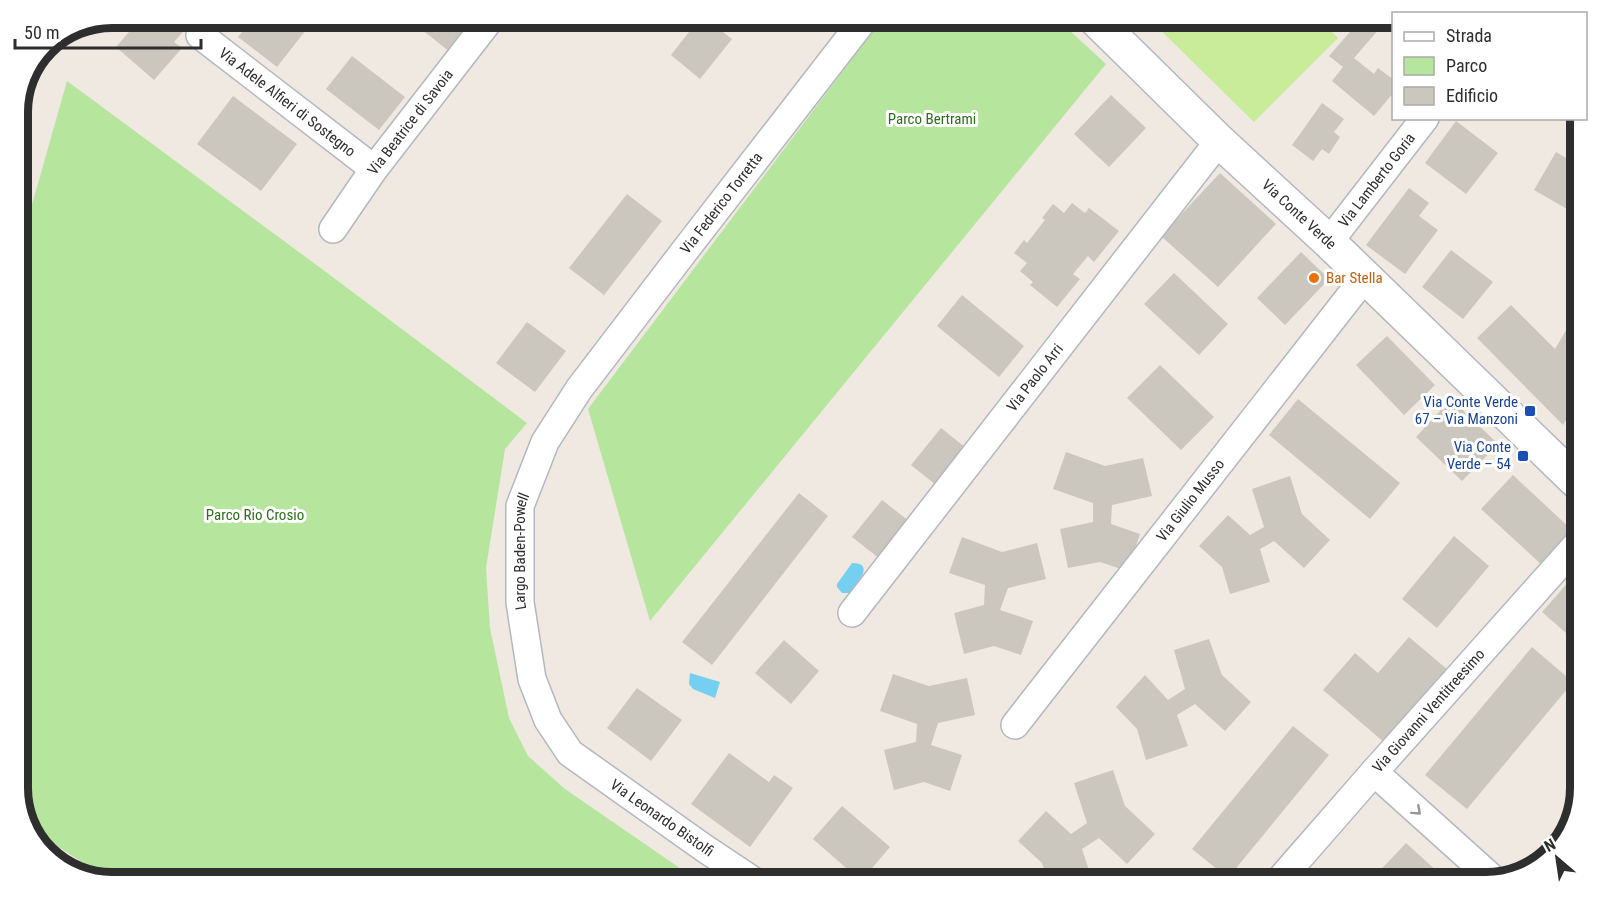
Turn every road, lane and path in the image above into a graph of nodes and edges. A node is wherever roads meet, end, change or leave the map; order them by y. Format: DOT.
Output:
graph roads {
  1 [pos="482,29"];
  2 [pos="857,29"];
  3 [pos="1105,29"];
  4 [pos="200,35"];
  5 [pos="1423,120"];
  6 [pos="1219,141"];
  7 [pos="374,169"];
  8 [pos="333,229"];
  9 [pos="1329,242"];
  10 [pos="1365,277"];
  11 [pos="579,389"];
  12 [pos="1570,475"];
  13 [pos="1570,552"];
  14 [pos="852,613"];
  15 [pos="1015,725"];
  16 [pos="570,753"];
  17 [pos="1374,772"];
  18 [pos="740,872"];
  19 [pos="1287,872"];
  20 [pos="1485,872"];
  1 -- 7 [label="street, Via Beatrice di Savoia"];
  2 -- 11 [label="street, Via Federico Torretta"];
  3 -- 6 [label="street, Via Conte Verde"];
  4 -- 7 [label="street, Via Adele Alfieri di Sostegno"];
  5 -- 9 [label="street, Via Lamberto Goria"];
  6 -- 9 [label="street, Via Conte Verde"];
  6 -- 14 [label="street, Via Paolo Arri"];
  7 -- 8 [label="street, Via Beatrice di Savoia"];
  9 -- 10 [label="street, Via Conte Verde"];
  10 -- 12 [label="street, Via Conte Verde"];
  10 -- 15 [label="street, Via Giulio Musso"];
  11 -- 16 [label="street, Largo Baden-Powell"];
  13 -- 17 [label="street, Via Giovanni Ventitreesimo"];
  16 -- 18 [label="street, Via Leonardo Bistolfi"];
  17 -- 19 [label="street, Via Giovanni Ventitreesimo"];
  17 -- 20 [label="street, one-way"];
}
